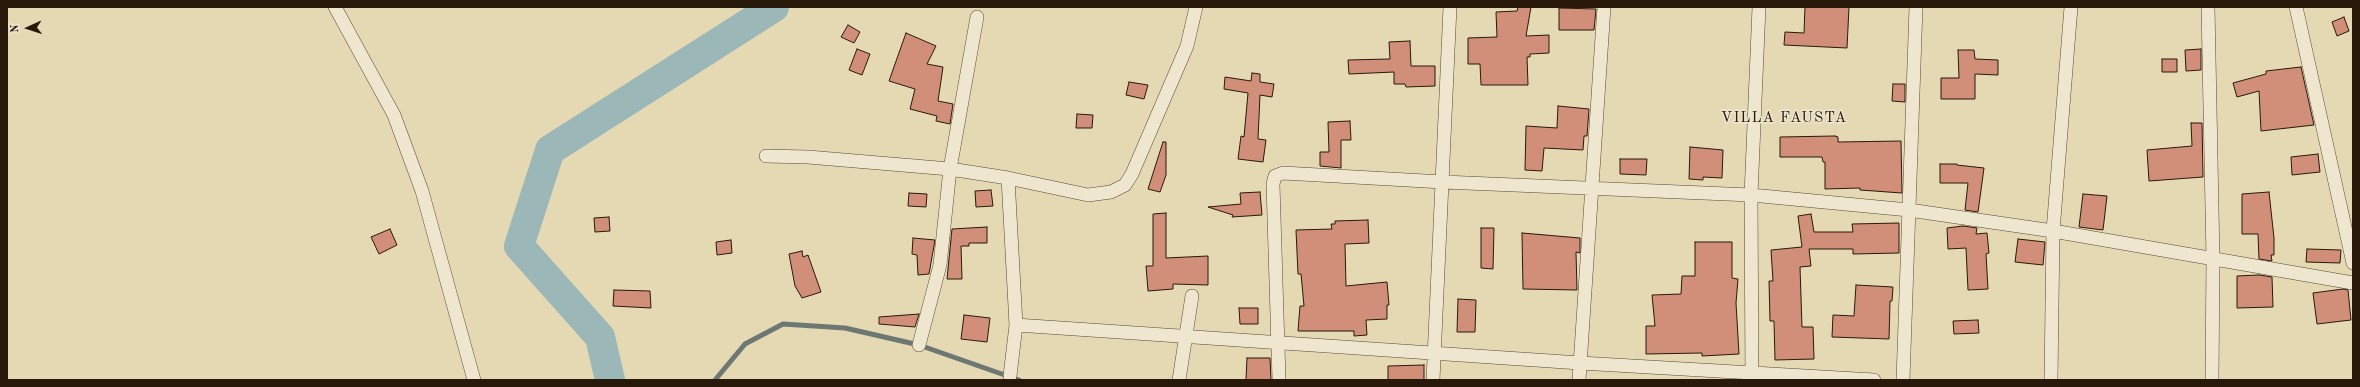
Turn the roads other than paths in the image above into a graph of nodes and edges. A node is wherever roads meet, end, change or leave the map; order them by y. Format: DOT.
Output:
graph roads {
  1 [pos="335,7"];
  2 [pos="1196,7"];
  3 [pos="1450,7"];
  4 [pos="1604,7"];
  5 [pos="1760,7"];
  6 [pos="1916,7"];
  7 [pos="2071,7"];
  8 [pos="2208,7"];
  9 [pos="2296,7"];
  10 [pos="977,17"];
  11 [pos="766,156"];
  12 [pos="950,169"];
  13 [pos="1008,178"];
  14 [pos="1443,182"];
  15 [pos="1592,188"];
  16 [pos="1751,195"];
  17 [pos="1909,210"];
  18 [pos="2053,231"];
  19 [pos="2213,259"];
  20 [pos="2353,262"];
  21 [pos="2353,283"];
  22 [pos="1192,296"];
  23 [pos="1016,325"];
  24 [pos="1188,337"];
  25 [pos="1279,343"];
  26 [pos="919,345"];
  27 [pos="1435,354"];
  28 [pos="1580,363"];
  29 [pos="1010,376"];
  30 [pos="1752,377"];
  31 [pos="474,380"];
  32 [pos="1180,380"];
  33 [pos="1279,380"];
  34 [pos="1433,380"];
  35 [pos="1579,380"];
  36 [pos="1874,380"];
  37 [pos="1903,380"];
  38 [pos="2051,380"];
  39 [pos="2212,380"];
  1 -- 31 [label="street"];
  2 -- 13 [label="street"];
  3 -- 14 [label="street"];
  4 -- 15 [label="street"];
  5 -- 16 [label="street"];
  6 -- 17 [label="street"];
  7 -- 18 [label="street"];
  8 -- 19 [label="street"];
  9 -- 20 [label="street"];
  10 -- 12 [label="street"];
  11 -- 12 [label="street"];
  12 -- 13 [label="street"];
  12 -- 26 [label="street"];
  13 -- 23 [label="street"];
  14 -- 15 [label="street"];
  14 -- 25 [label="street"];
  14 -- 27 [label="street"];
  15 -- 16 [label="street"];
  15 -- 28 [label="street"];
  16 -- 17 [label="street"];
  16 -- 30 [label="street"];
  17 -- 18 [label="street"];
  17 -- 37 [label="street"];
  18 -- 19 [label="street"];
  18 -- 38 [label="street"];
  19 -- 21 [label="street"];
  19 -- 39 [label="street"];
  22 -- 24 [label="street"];
  23 -- 24 [label="street"];
  23 -- 29 [label="street"];
  24 -- 25 [label="street"];
  24 -- 32 [label="street"];
  25 -- 27 [label="street"];
  25 -- 33 [label="street"];
  27 -- 28 [label="street"];
  27 -- 34 [label="street"];
  28 -- 30 [label="street"];
  28 -- 35 [label="street"];
  30 -- 36 [label="street"];
}
